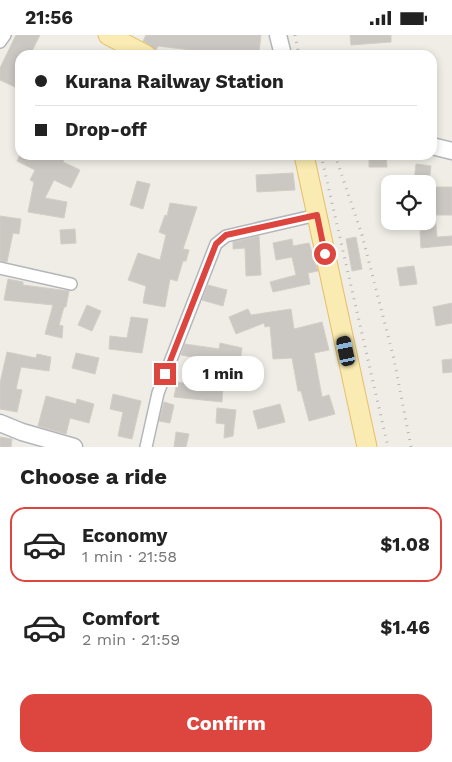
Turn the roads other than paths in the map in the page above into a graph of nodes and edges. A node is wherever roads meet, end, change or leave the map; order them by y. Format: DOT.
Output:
graph roads {
  1 [pos="5,35"];
  2 [pos="108,35"];
  3 [pos="278,35"];
  4 [pos="0,43"];
  5 [pos="136,50"];
  6 [pos="282,50"];
  7 [pos="437,147"];
  8 [pos="452,151"];
  9 [pos="305,160"];
  10 [pos="317,215"];
  11 [pos="0,268"];
  12 [pos="71,284"];
  13 [pos="0,423"];
  14 [pos="74,447"];
  15 [pos="146,447"];
  16 [pos="367,447"];
  1 -- 4 [label="street"];
  2 -- 5 [label="main road"];
  3 -- 6 [label="street"];
  7 -- 8 [label="street"];
  9 -- 10 [label="main road"];
  10 -- 15 [label="street"];
  10 -- 16 [label="main road"];
  11 -- 12 [label="street"];
  13 -- 14 [label="street"];
}
